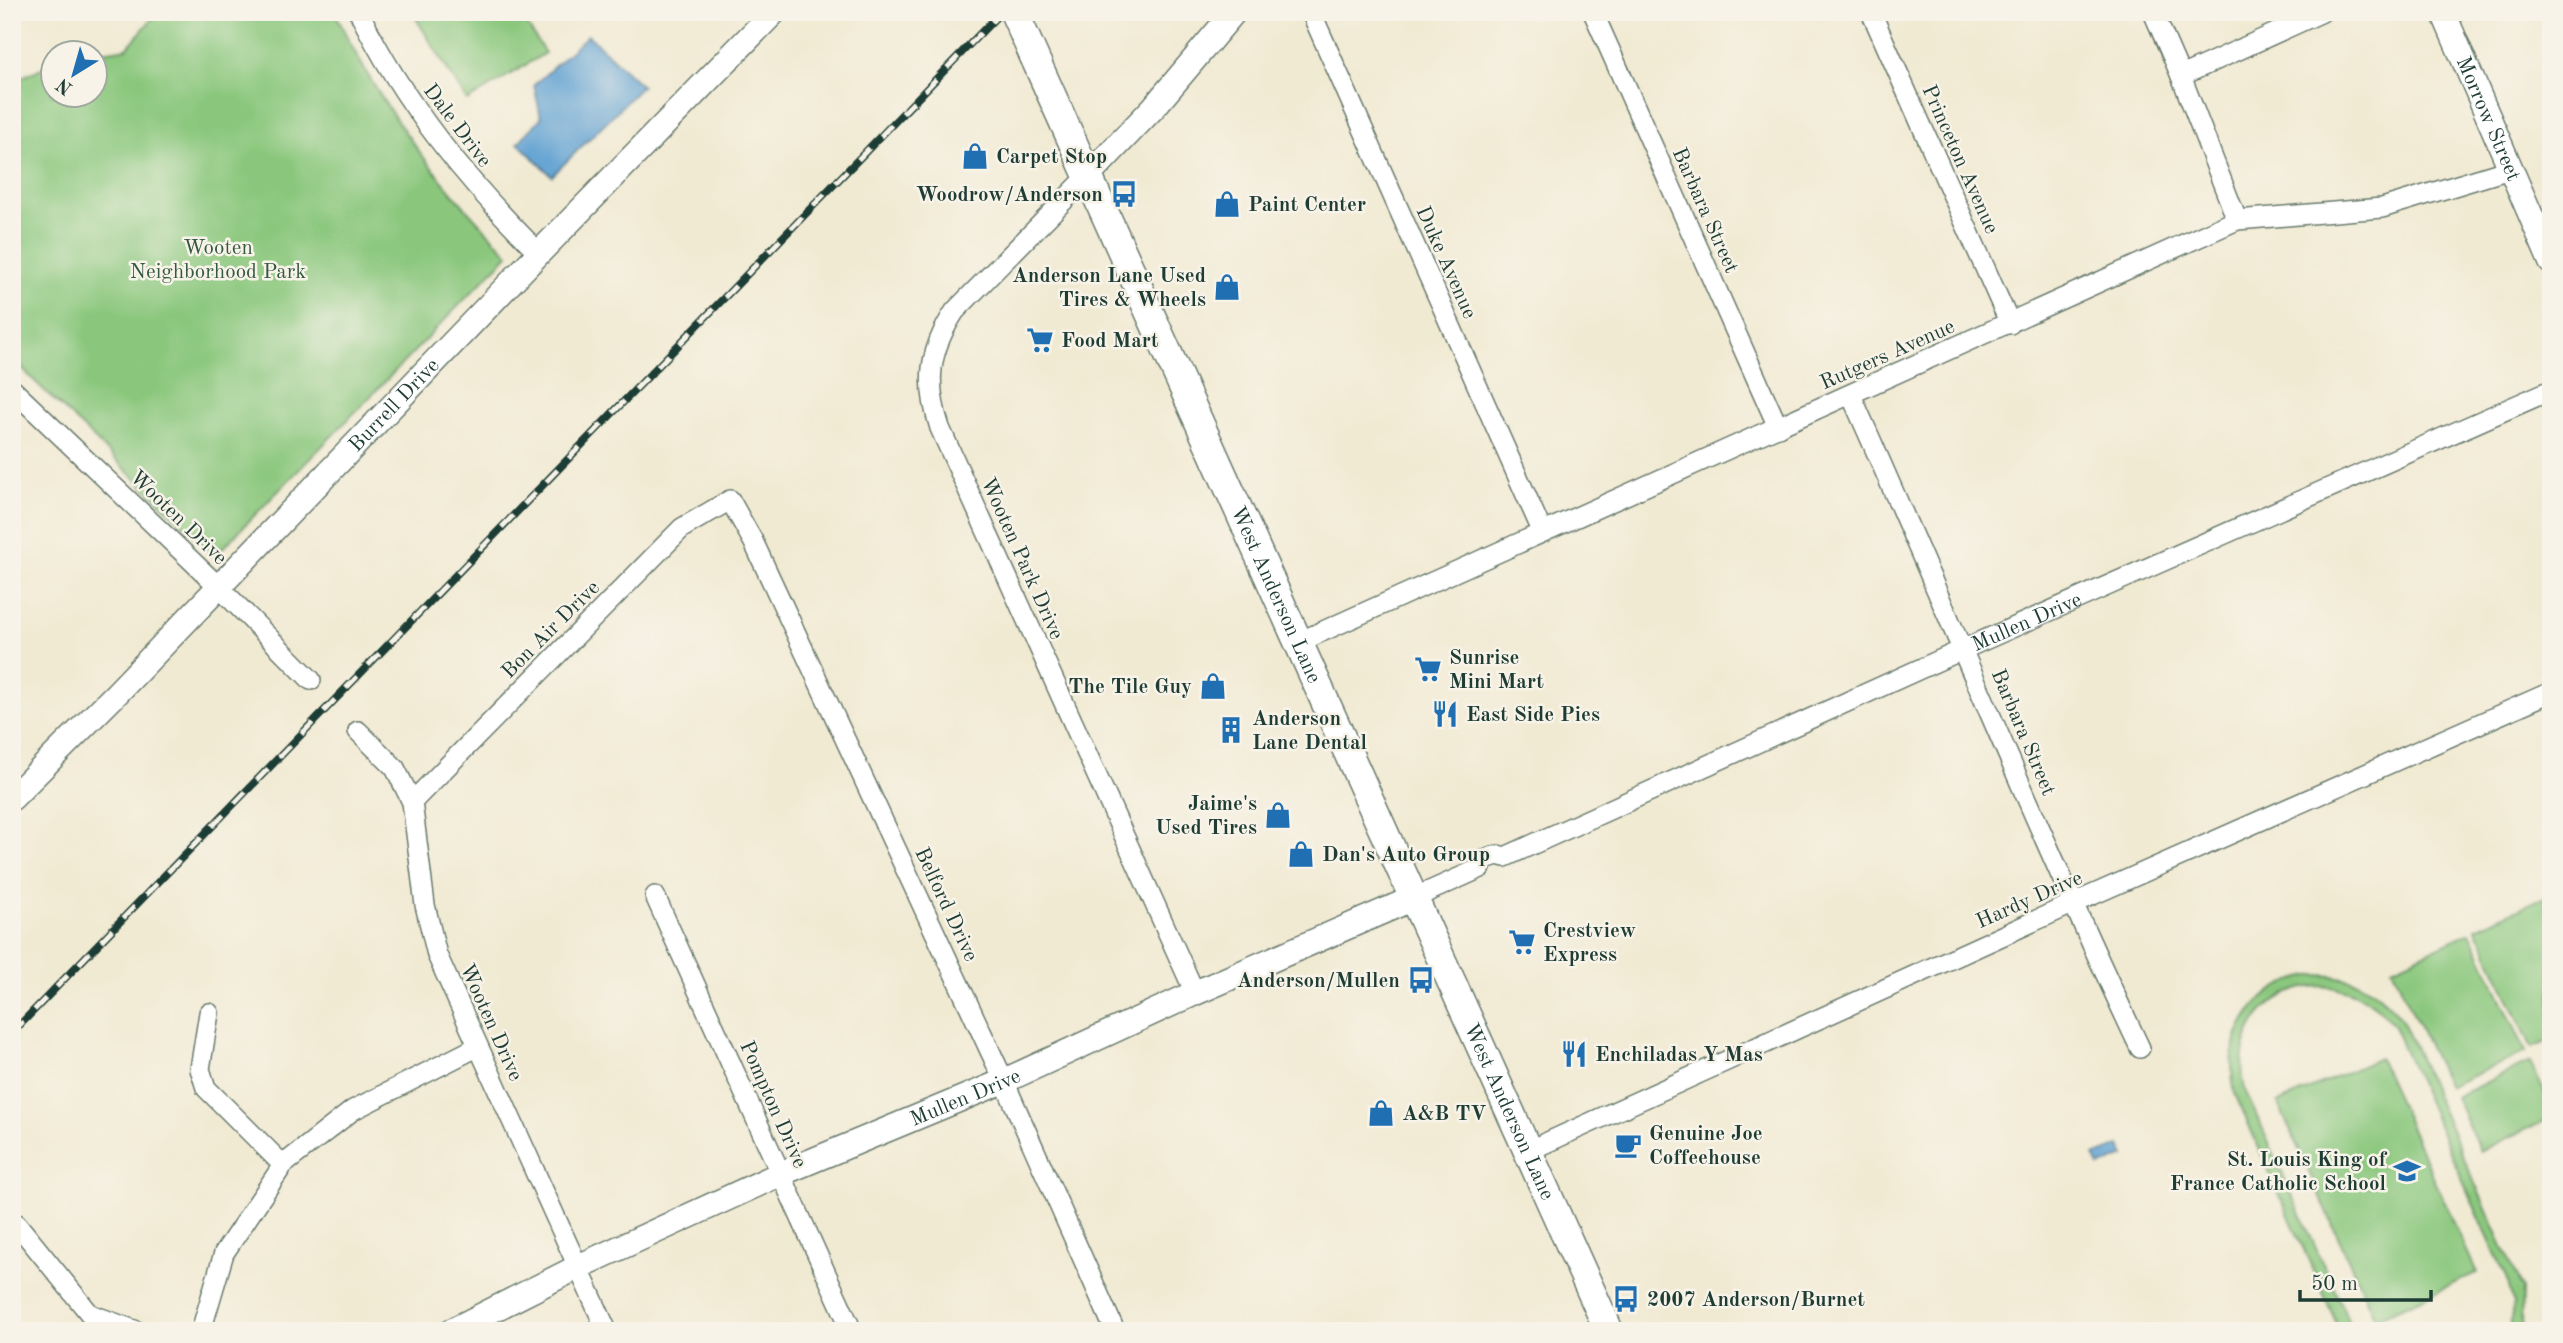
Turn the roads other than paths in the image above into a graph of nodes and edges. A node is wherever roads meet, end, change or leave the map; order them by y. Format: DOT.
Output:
graph roads {
  1 [pos="359,12"];
  2 [pos="774,12"];
  3 [pos="1014,12"];
  4 [pos="1234,12"];
  5 [pos="1311,12"];
  6 [pos="1593,12"];
  7 [pos="1871,12"];
  8 [pos="2153,12"];
  9 [pos="2322,12"];
  10 [pos="2443,12"];
  11 [pos="2181,76"];
  12 [pos="2510,169"];
  13 [pos="1089,175"];
  14 [pos="2236,220"];
  15 [pos="539,253"];
  16 [pos="2551,262"];
  17 [pos="2010,324"];
  18 [pos="12,389"];
  19 [pos="2551,390"];
  20 [pos="1851,395"];
  21 [pos="1778,427"];
  22 [pos="730,500"];
  23 [pos="1542,531"];
  24 [pos="218,586"];
  25 [pos="1299,642"];
  26 [pos="1964,649"];
  27 [pos="311,680"];
  28 [pos="2551,692"];
  29 [pos="358,731"];
  30 [pos="12,798"];
  31 [pos="412,802"];
  32 [pos="655,896"];
  33 [pos="1414,898"];
  34 [pos="2072,904"];
  35 [pos="1195,993"];
  36 [pos="209,1013"];
  37 [pos="477,1047"];
  38 [pos="2140,1048"];
  39 [pos="1004,1081"];
  40 [pos="1528,1151"];
  41 [pos="283,1165"];
  42 [pos="780,1174"];
  43 [pos="17,1224"];
  44 [pos="578,1267"];
  45 [pos="137,1331"];
  46 [pos="201,1331"];
  47 [pos="451,1331"];
  48 [pos="607,1331"];
  49 [pos="852,1331"];
  50 [pos="1115,1331"];
  51 [pos="1609,1331"];
  1 -- 15 [label="street, Dale Drive"];
  2 -- 15 [label="street, Burrell Drive"];
  3 -- 13 [label="main road, West Anderson Lane"];
  4 -- 13 [label="street"];
  5 -- 23 [label="street, Duke Avenue"];
  6 -- 21 [label="street, Barbara Street"];
  7 -- 17 [label="street, Princeton Avenue"];
  8 -- 11 [label="street"];
  9 -- 11 [label="street"];
  10 -- 12 [label="street, Morrow Street"];
  11 -- 14 [label="street"];
  12 -- 14 [label="street, Rutgers Avenue"];
  12 -- 16 [label="street, Morrow Street"];
  13 -- 25 [label="main road, West Anderson Lane"];
  13 -- 35 [label="street, Wooten Park Drive"];
  14 -- 17 [label="street, Rutgers Avenue"];
  15 -- 24 [label="street, Burrell Drive"];
  17 -- 20 [label="street, Rutgers Avenue"];
  18 -- 24 [label="street, Wooten Drive"];
  19 -- 26 [label="street, Mullen Drive"];
  20 -- 21 [label="street, Rutgers Avenue"];
  20 -- 26 [label="street, Barbara Street"];
  21 -- 23 [label="street, Rutgers Avenue"];
  22 -- 31 [label="street, Bon Air Drive"];
  22 -- 39 [label="street, Belford Drive"];
  23 -- 25 [label="street, Rutgers Avenue"];
  24 -- 27 [label="street, Wooten Drive"];
  24 -- 30 [label="street, Burrell Drive"];
  25 -- 33 [label="main road, West Anderson Lane"];
  26 -- 33 [label="street, Mullen Drive"];
  26 -- 34 [label="street, Barbara Street"];
  28 -- 34 [label="street, Hardy Drive"];
  29 -- 31 [label="street, Wooten Drive"];
  31 -- 37 [label="street, Wooten Drive"];
  32 -- 42 [label="street, Pompton Drive"];
  33 -- 35 [label="street, Mullen Drive"];
  33 -- 40 [label="main road, West Anderson Lane"];
  34 -- 38 [label="street, Barbara Street"];
  34 -- 40 [label="street, Hardy Drive"];
  35 -- 39 [label="street, Mullen Drive"];
  36 -- 41 [label="street"];
  37 -- 41 [label="street"];
  37 -- 44 [label="street, Wooten Drive"];
  39 -- 42 [label="street, Mullen Drive"];
  39 -- 50 [label="street, Belford Drive"];
  40 -- 51 [label="main road, West Anderson Lane"];
  41 -- 46 [label="street"];
  42 -- 44 [label="street, Mullen Drive"];
  42 -- 49 [label="street, Pompton Drive"];
  43 -- 45 [label="street"];
  44 -- 47 [label="street, Mullen Drive"];
  44 -- 48 [label="street, Wooten Drive"];
}
